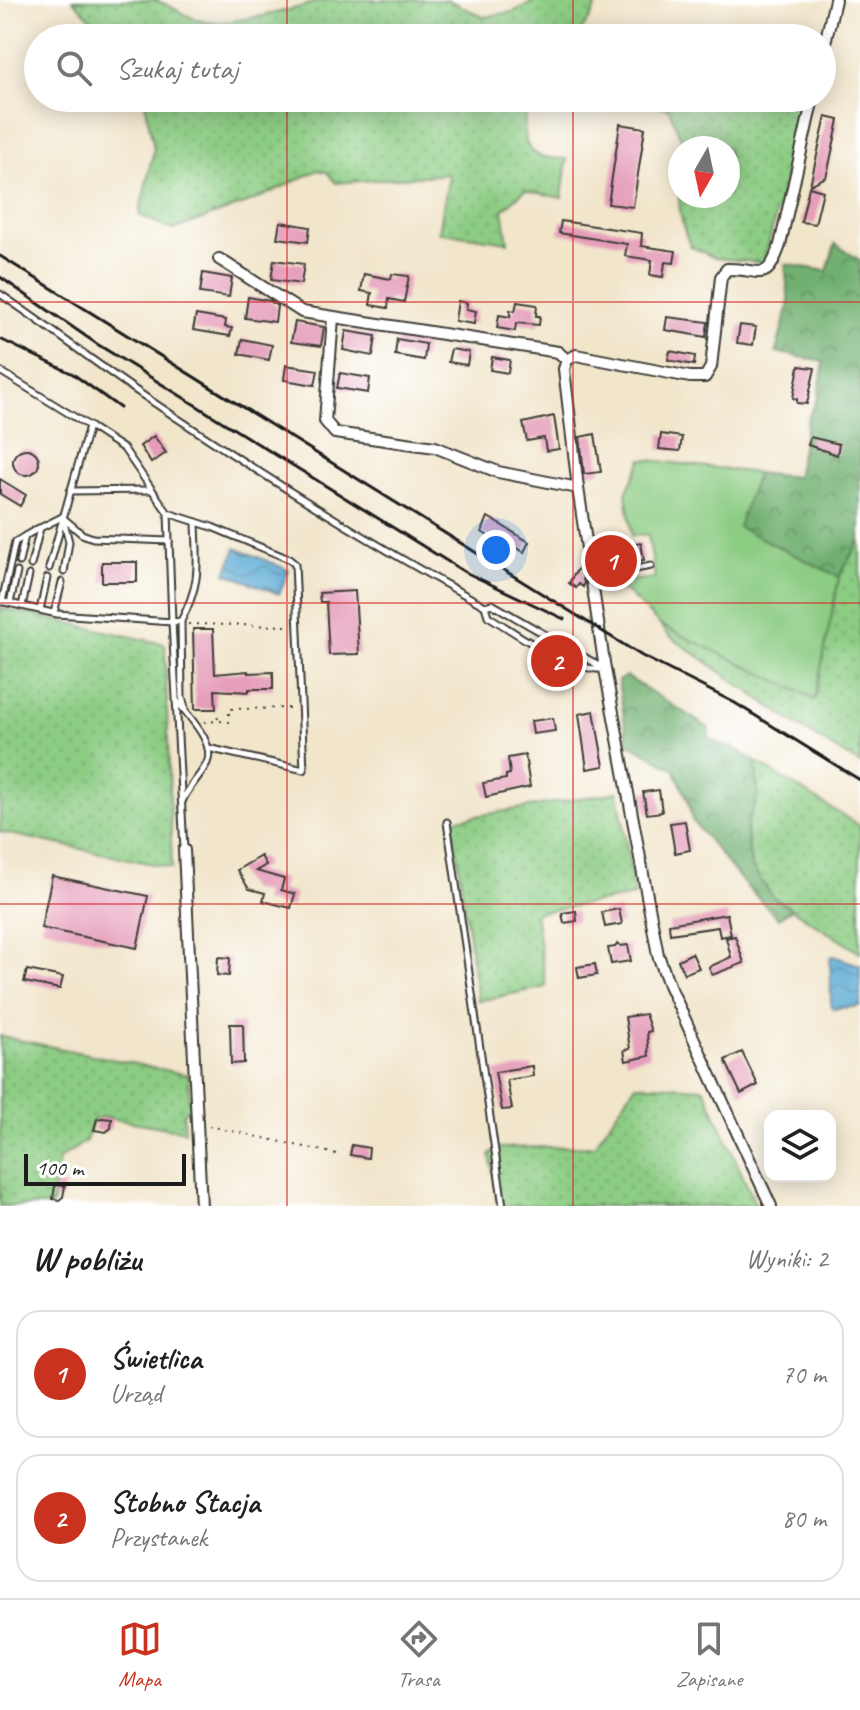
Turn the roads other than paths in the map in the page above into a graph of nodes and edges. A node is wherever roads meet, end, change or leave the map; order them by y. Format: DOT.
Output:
graph roads {
  1 [pos="835,0"];
  2 [pos="829,24"];
  3 [pos="810,112"];
  4 [pos="219,259"];
  5 [pos="0,294"];
  6 [pos="333,318"];
  7 [pos="567,360"];
  8 [pos="0,371"];
  9 [pos="89,426"];
  10 [pos="578,488"];
  11 [pos="152,490"];
  12 [pos="70,491"];
  13 [pos="168,513"];
  14 [pos="62,517"];
  15 [pos="196,522"];
  16 [pos="40,528"];
  17 [pos="25,536"];
  18 [pos="169,541"];
  19 [pos="19,562"];
  20 [pos="31,565"];
  21 [pos="651,566"];
  22 [pos="49,568"];
  23 [pos="17,572"];
  24 [pos="64,572"];
  25 [pos="29,575"];
  26 [pos="592,577"];
  27 [pos="47,578"];
  28 [pos="62,582"];
  29 [pos="4,602"];
  30 [pos="22,606"];
  31 [pos="485,606"];
  32 [pos="40,610"];
  33 [pos="54,613"];
  34 [pos="181,621"];
  35 [pos="172,622"];
  36 [pos="605,669"];
  37 [pos="176,699"];
  38 [pos="190,720"];
  39 [pos="208,748"];
  40 [pos="182,807"];
  41 [pos="447,822"];
  42 [pos="184,850"];
  43 [pos="201,1206"];
  44 [pos="503,1206"];
  45 [pos="771,1206"];
  1 -- 2 [label="street"];
  3 -- 7 [label="street"];
  4 -- 6 [label="street"];
  5 -- 31 [label="lane"];
  6 -- 7 [label="street"];
  6 -- 10 [label="street"];
  7 -- 10 [label="street"];
  8 -- 9 [label="lane"];
  9 -- 11 [label="lane"];
  9 -- 12 [label="lane"];
  10 -- 26 [label="street"];
  11 -- 12 [label="lane"];
  11 -- 13 [label="lane"];
  12 -- 14 [label="lane"];
  13 -- 15 [label="lane"];
  13 -- 18 [label="lane"];
  14 -- 16 [label="lane"];
  14 -- 18 [label="lane"];
  14 -- 22 [label="lane"];
  14 -- 24 [label="lane"];
  15 -- 34 [label="lane"];
  15 -- 39 [label="lane"];
  16 -- 17 [label="lane"];
  16 -- 20 [label="lane"];
  17 -- 19 [label="lane"];
  17 -- 29 [label="lane"];
  18 -- 35 [label="lane"];
  21 -- 26 [label="lane"];
  23 -- 29 [label="lane"];
  25 -- 30 [label="lane"];
  26 -- 36 [label="street"];
  27 -- 32 [label="lane"];
  28 -- 33 [label="lane"];
  29 -- 30 [label="lane"];
  30 -- 32 [label="lane"];
  31 -- 36 [label="lane"];
  31 -- 36 [label="lane"];
  32 -- 33 [label="lane"];
  33 -- 35 [label="lane"];
  34 -- 35 [label="lane"];
  34 -- 38 [label="lane"];
  35 -- 37 [label="lane"];
  36 -- 45 [label="street"];
  37 -- 38 [label="lane"];
  37 -- 40 [label="lane"];
  38 -- 39 [label="lane"];
  39 -- 40 [label="lane"];
  40 -- 42 [label="lane"];
  41 -- 44 [label="lane"];
  42 -- 43 [label="street"];
}
